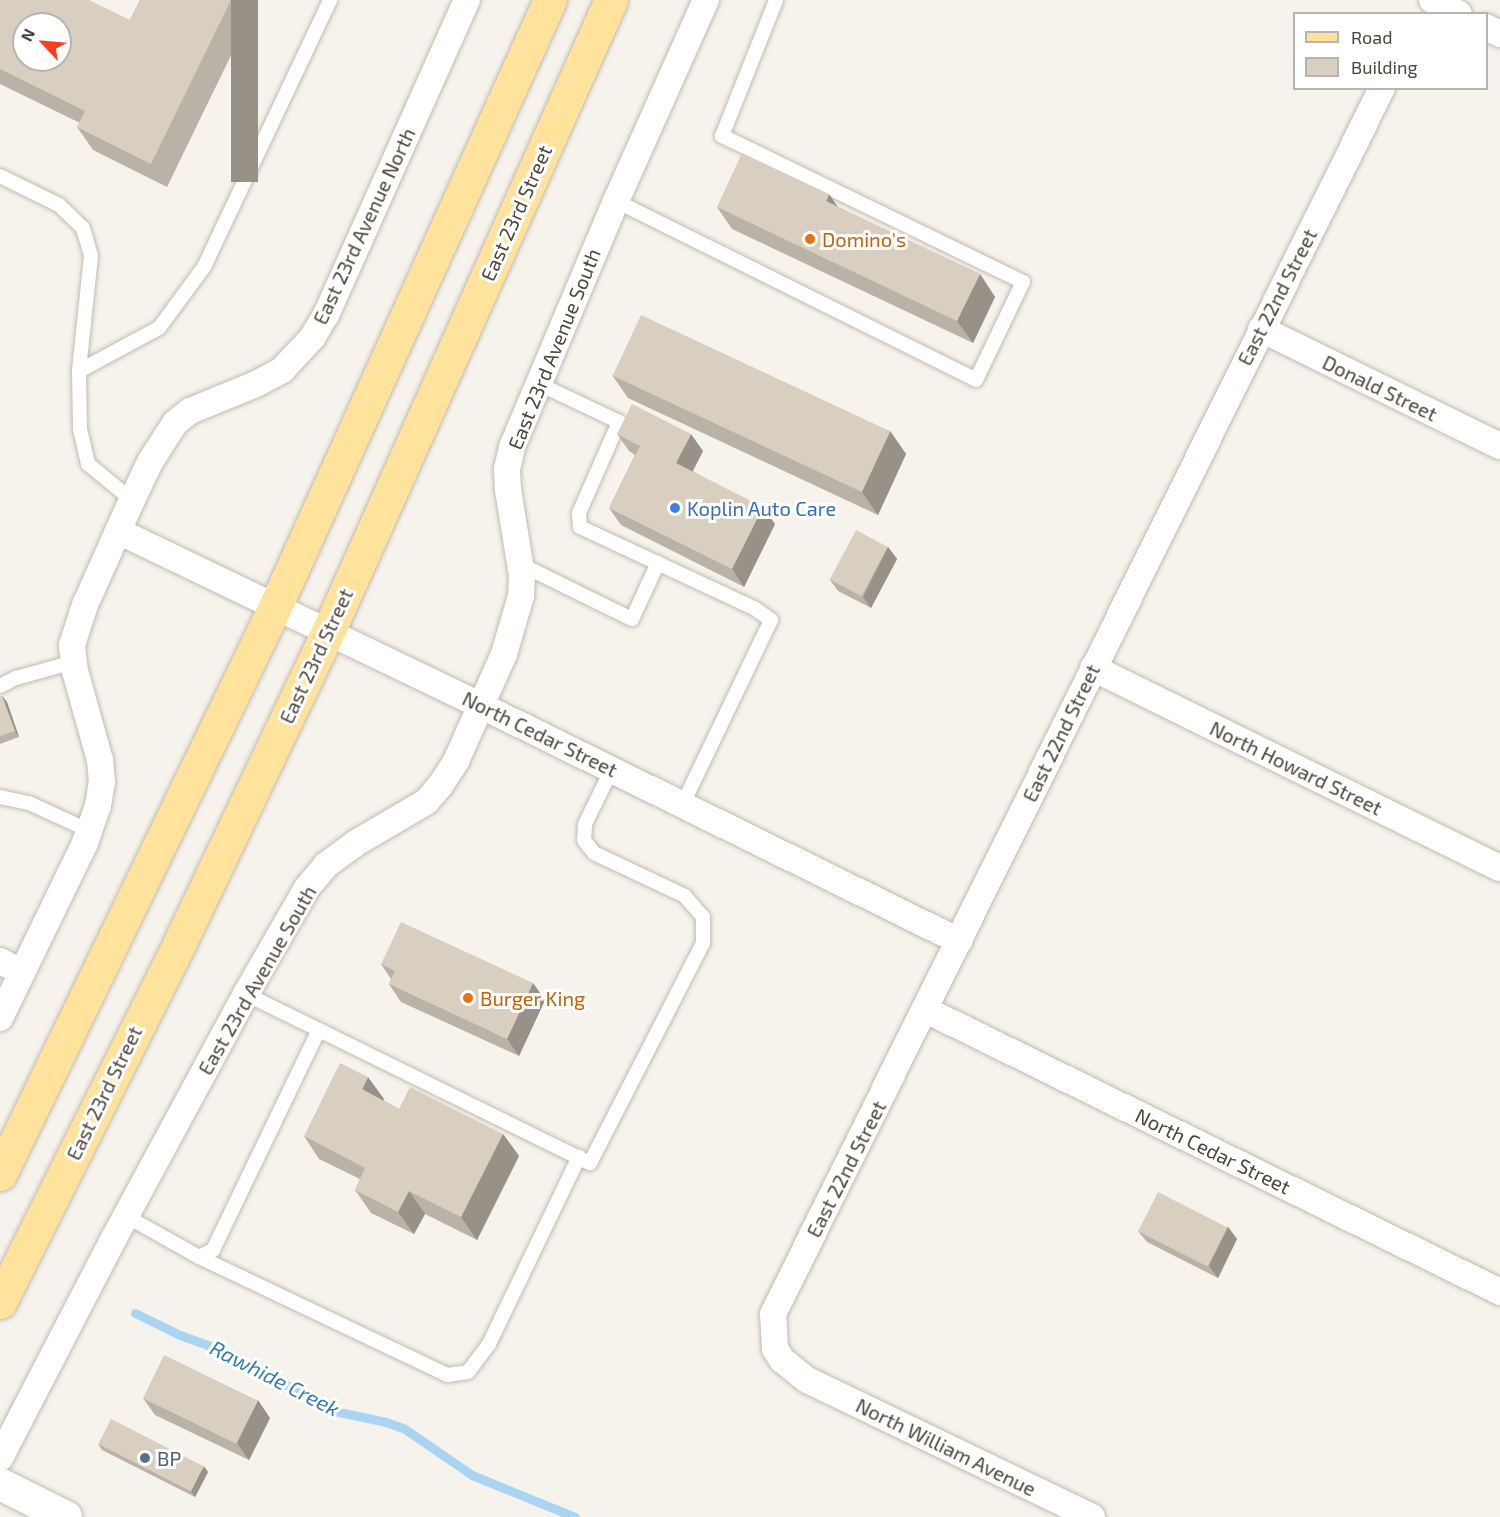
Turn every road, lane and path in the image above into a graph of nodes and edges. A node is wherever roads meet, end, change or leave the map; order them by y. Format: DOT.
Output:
graph roads {
  1 [pos="330,0"];
  2 [pos="466,0"];
  3 [pos="550,0"];
  4 [pos="611,0"];
  5 [pos="705,0"];
  6 [pos="776,0"];
  7 [pos="1432,0"];
  8 [pos="1455,12"];
  9 [pos="1381,90"];
  10 [pos="0,176"];
  11 [pos="616,201"];
  12 [pos="1261,329"];
  13 [pos="79,371"];
  14 [pos="537,382"];
  15 [pos="1500,446"];
  16 [pos="132,500"];
  17 [pos="118,531"];
  18 [pos="658,563"];
  19 [pos="520,564"];
  20 [pos="275,607"];
  21 [pos="328,632"];
  22 [pos="74,662"];
  23 [pos="1093,668"];
  24 [pos="0,686"];
  25 [pos="482,706"];
  26 [pos="612,769"];
  27 [pos="0,797"];
  28 [pos="683,804"];
  29 [pos="90,831"];
  30 [pos="1500,868"];
  31 [pos="960,941"];
  32 [pos="11,967"];
  33 [pos="246,994"];
  34 [pos="926,1010"];
  35 [pos="0,1018"];
  36 [pos="319,1030"];
  37 [pos="579,1157"];
  38 [pos="0,1174"];
  39 [pos="126,1216"];
  40 [pos="200,1257"];
  41 [pos="1500,1292"];
  42 [pos="0,1302"];
  43 [pos="800,1375"];
  44 [pos="0,1458"];
  45 [pos="0,1484"];
  46 [pos="66,1517"];
  47 [pos="1092,1517"];
  1 -- 13 [label="lane"];
  2 -- 16 [label="street, East 23rd Avenue North"];
  3 -- 20 [label="main road"];
  4 -- 21 [label="main road, East 23rd Street"];
  5 -- 11 [label="street, East 23rd Avenue South"];
  6 -- 11 [label="lane"];
  7 -- 8 [label="street"];
  9 -- 12 [label="street, East 22nd Street"];
  10 -- 13 [label="lane"];
  11 -- 14 [label="street, East 23rd Avenue South"];
  12 -- 15 [label="street, Donald Street"];
  12 -- 23 [label="street, East 22nd Street"];
  13 -- 16 [label="lane"];
  14 -- 18 [label="lane"];
  14 -- 19 [label="street, East 23rd Avenue South"];
  16 -- 17 [label="street, East 23rd Avenue North"];
  17 -- 20 [label="street, North Cedar Street"];
  17 -- 22 [label="street, East 23rd Avenue North"];
  18 -- 19 [label="lane"];
  18 -- 28 [label="lane"];
  19 -- 25 [label="street, East 23rd Avenue South"];
  20 -- 21 [label="street, North Cedar Street"];
  20 -- 38 [label="main road"];
  21 -- 25 [label="street, North Cedar Street"];
  21 -- 42 [label="main road, East 23rd Street"];
  22 -- 24 [label="lane"];
  22 -- 29 [label="street, East 23rd Avenue North"];
  23 -- 30 [label="street, North Howard Street"];
  23 -- 31 [label="street, East 22nd Street"];
  25 -- 26 [label="street, North Cedar Street"];
  25 -- 33 [label="street, East 23rd Avenue South"];
  26 -- 28 [label="street, North Cedar Street"];
  26 -- 37 [label="lane"];
  27 -- 29 [label="lane"];
  28 -- 31 [label="street, North Cedar Street"];
  29 -- 32 [label="street, East 23rd Avenue North"];
  31 -- 34 [label="street, East 22nd Street"];
  32 -- 35 [label="street, East 23rd Avenue North"];
  33 -- 36 [label="lane"];
  33 -- 39 [label="street, East 23rd Avenue South"];
  34 -- 41 [label="street, North Cedar Street"];
  34 -- 43 [label="street, East 22nd Street"];
  36 -- 37 [label="lane"];
  36 -- 40 [label="lane"];
  37 -- 40 [label="lane"];
  39 -- 40 [label="lane"];
  39 -- 44 [label="street, East 23rd Avenue South"];
  43 -- 47 [label="street, North William Avenue"];
  45 -- 46 [label="street"];
}
